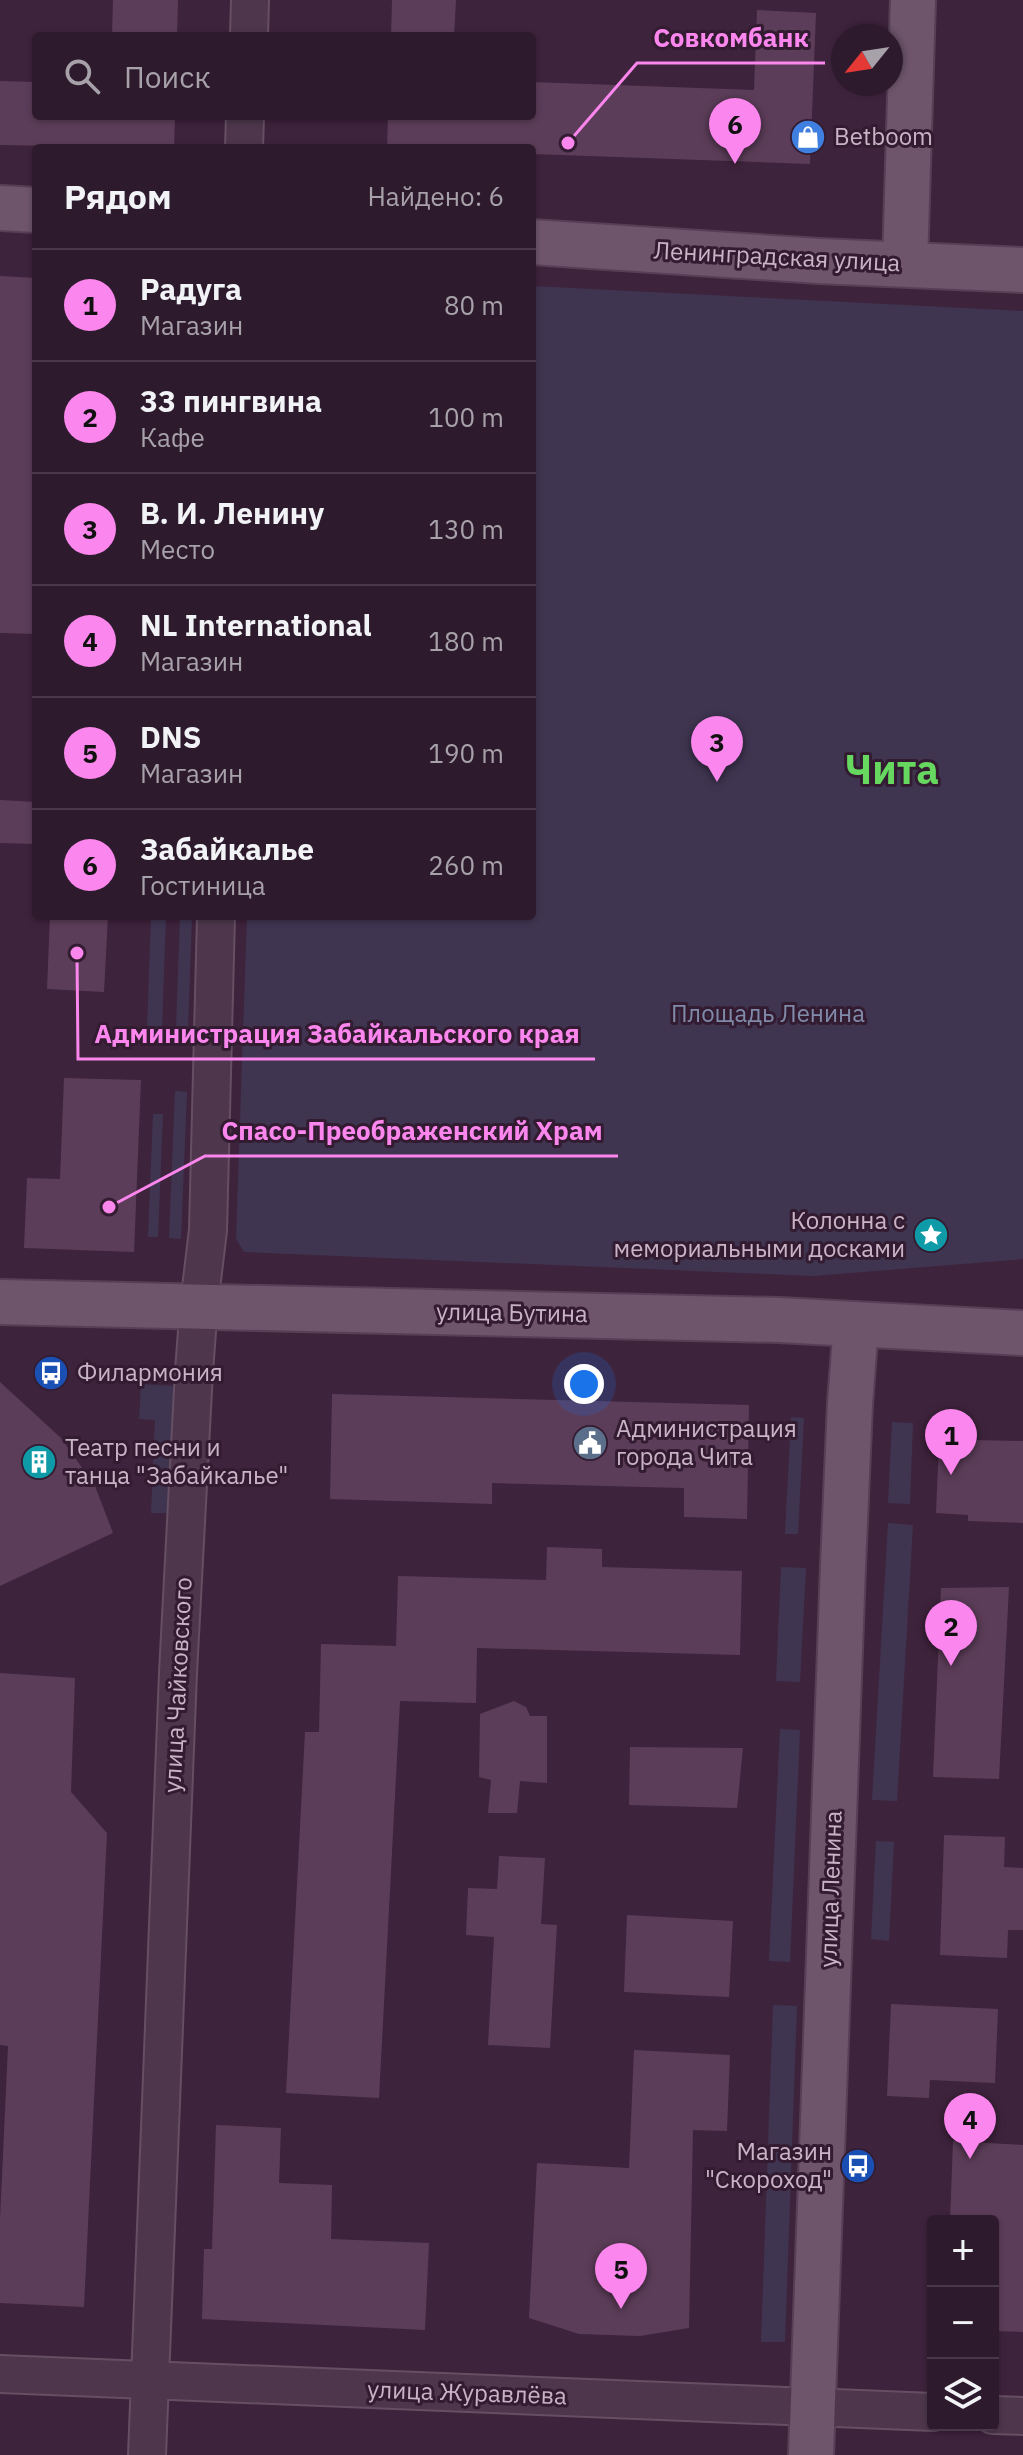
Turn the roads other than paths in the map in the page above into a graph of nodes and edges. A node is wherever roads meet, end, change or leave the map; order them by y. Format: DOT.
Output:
graph roads {
  1 [pos="250,0"];
  2 [pos="913,0"];
  3 [pos="249,32"];
  4 [pos="245,120"];
  5 [pos="244,144"];
  6 [pos="0,208"];
  7 [pos="32,210"];
  8 [pos="536,242"];
  9 [pos="905,264"];
  10 [pos="1023,270"];
  11 [pos="216,920"];
  12 [pos="0,1302"];
  13 [pos="199,1305"];
  14 [pos="856,1324"];
  15 [pos="1023,1333"];
  16 [pos="0,2374"];
  17 [pos="150,2380"];
  18 [pos="813,2407"];
  19 [pos="927,2412"];
  20 [pos="999,2415"];
  21 [pos="1023,2416"];
  22 [pos="147,2455"];
  23 [pos="811,2455"];
  1 -- 3 [label="street"];
  2 -- 9 [label="main road"];
  4 -- 5 [label="street"];
  6 -- 7 [label="main road"];
  8 -- 9 [label="main road, Ленинградская улица"];
  9 -- 10 [label="main road, Ленинградская улица"];
  11 -- 13 [label="street, улица Чайковского"];
  12 -- 13 [label="main road, улица Бутина"];
  13 -- 14 [label="main road, улица Бутина"];
  13 -- 17 [label="street, улица Чайковского"];
  14 -- 15 [label="main road, улица Бутина"];
  14 -- 18 [label="main road, улица Ленина"];
  16 -- 17 [label="street, улица Журавлёва"];
  17 -- 18 [label="street, улица Журавлёва"];
  17 -- 22 [label="street, улица Чайковского"];
  18 -- 19 [label="street, улица Журавлёва"];
  18 -- 23 [label="main road, улица Ленина"];
  20 -- 21 [label="street"];
}
